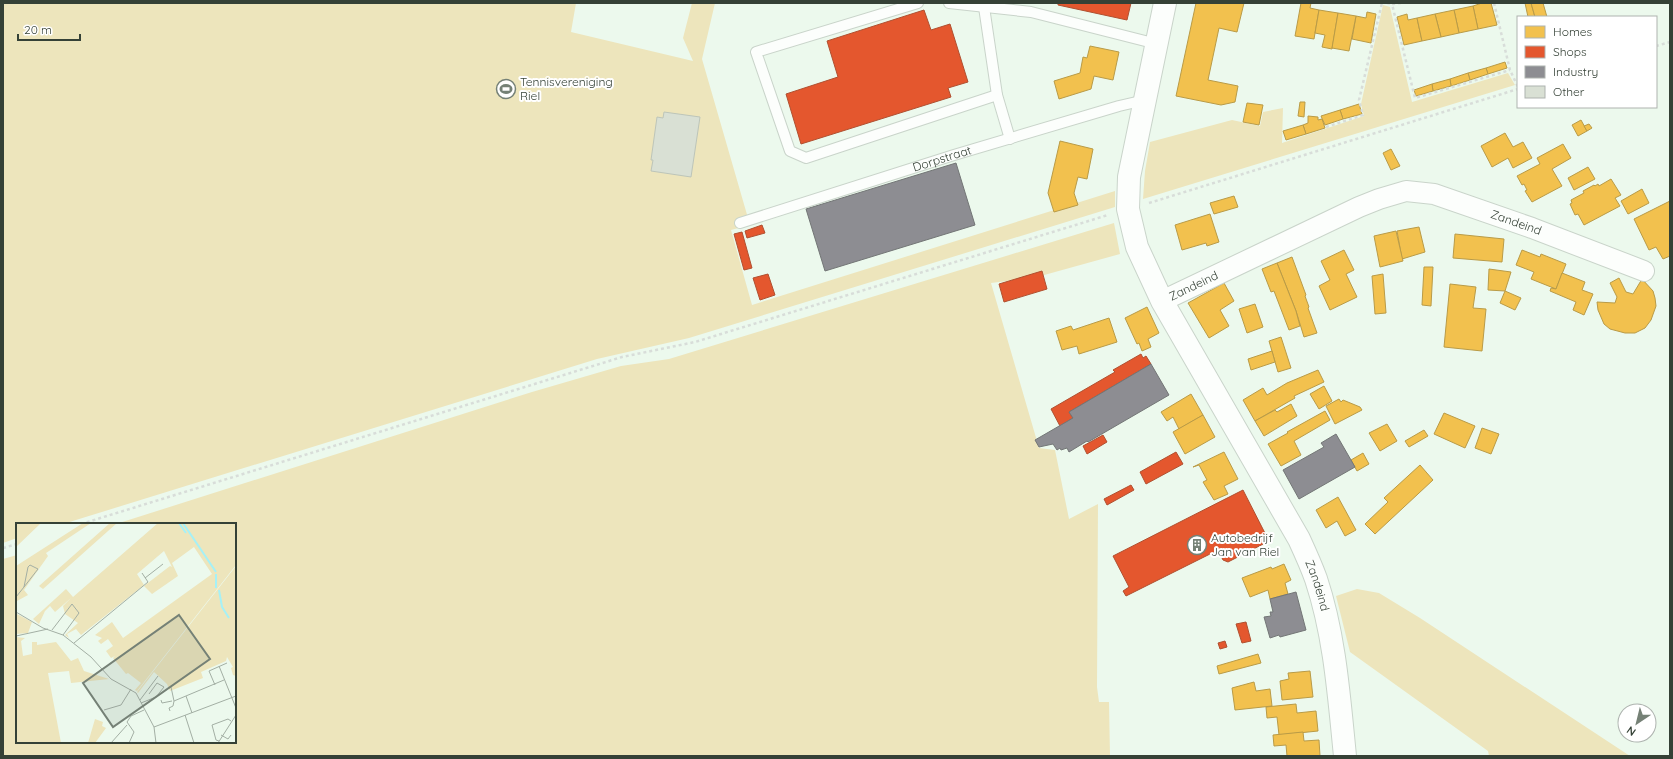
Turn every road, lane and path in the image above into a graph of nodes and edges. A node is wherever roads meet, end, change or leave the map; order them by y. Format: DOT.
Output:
graph roads {
  1 [pos="918,3"];
  2 [pos="949,3"];
  3 [pos="1165,3"];
  4 [pos="1382,3"];
  5 [pos="1387,3"];
  6 [pos="1401,3"];
  7 [pos="1494,3"];
  8 [pos="1392,4"];
  9 [pos="902,5"];
  10 [pos="984,7"];
  11 [pos="1670,42"];
  12 [pos="1157,44"];
  13 [pos="1657,46"];
  14 [pos="1510,70"];
  15 [pos="1517,86"];
  16 [pos="1517,88"];
  17 [pos="997,95"];
  18 [pos="1145,100"];
  19 [pos="1326,127"];
  20 [pos="1010,139"];
  21 [pos="1128,209"];
  22 [pos="740,223"];
  23 [pos="1644,271"];
  24 [pos="1162,301"];
  25 [pos="84,523"];
  26 [pos="16,544"];
  27 [pos="3,548"];
  28 [pos="1345,756"];
  1 -- 9 [label="lane"];
  2 -- 10 [label="lane"];
  3 -- 12 [label="street"];
  4 -- 19 [label="path"];
  5 -- 8 [label="path"];
  6 -- 8 [label="path"];
  7 -- 14 [label="path"];
  8 -- 14 [label="path"];
  9 -- 17 [label="lane"];
  10 -- 12 [label="lane"];
  10 -- 17 [label="lane"];
  11 -- 13 [label="path"];
  12 -- 18 [label="street"];
  14 -- 15 [label="path"];
  16 -- 21 [label="path"];
  17 -- 20 [label="lane"];
  18 -- 20 [label="lane, Dorpstraat"];
  18 -- 21 [label="street"];
  20 -- 22 [label="lane, Dorpstraat"];
  21 -- 24 [label="street"];
  21 -- 25 [label="path"];
  23 -- 24 [label="street, Zandeind"];
  24 -- 28 [label="street, Zandeind"];
  26 -- 27 [label="path"];
}
